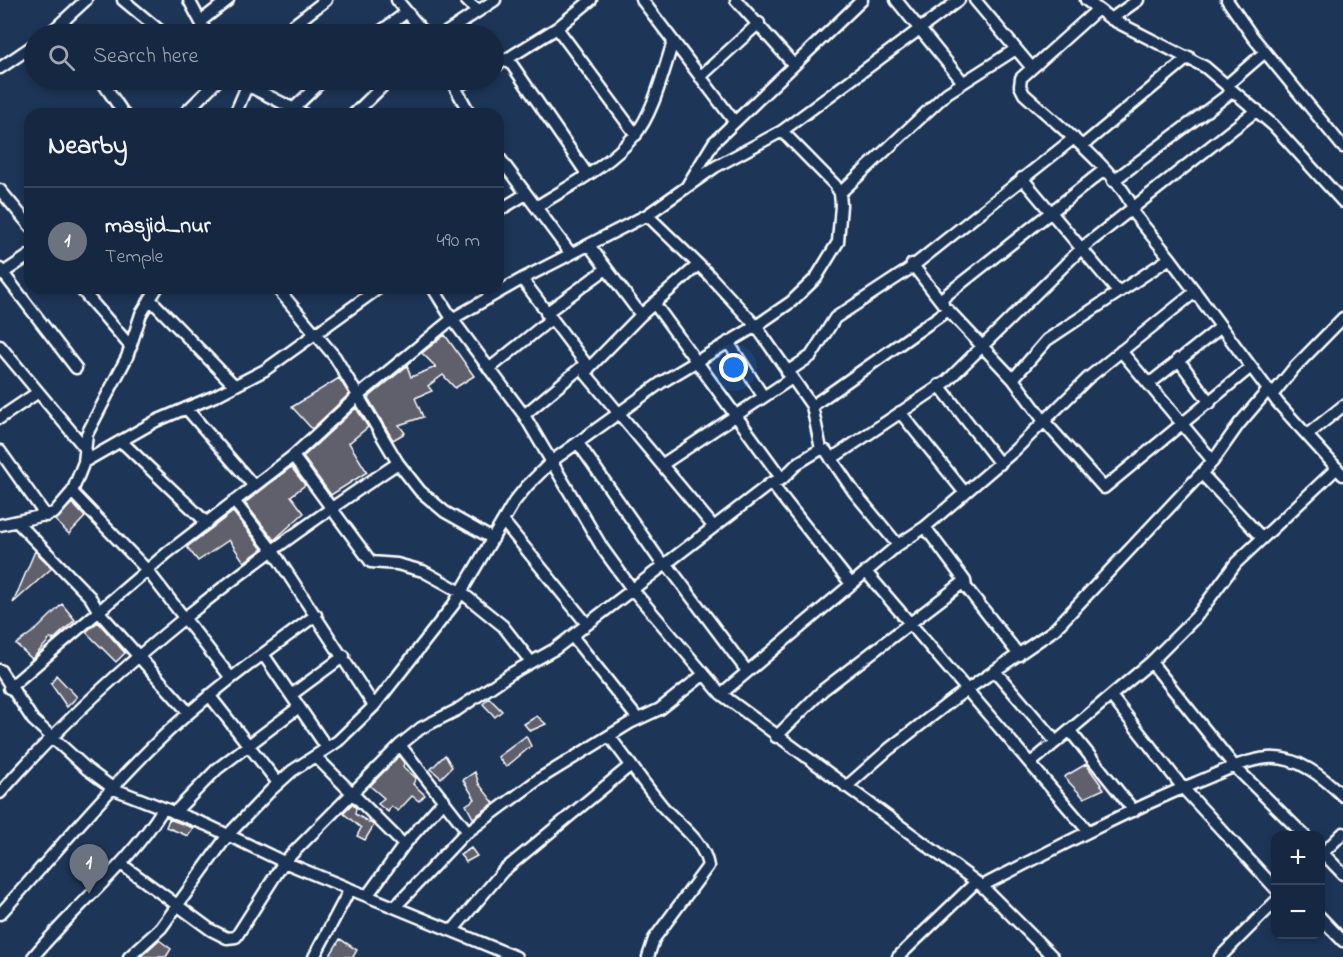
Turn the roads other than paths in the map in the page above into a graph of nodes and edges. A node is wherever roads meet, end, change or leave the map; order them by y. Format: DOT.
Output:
graph roads {
  1 [pos="86,0"];
  2 [pos="123,0"];
  3 [pos="189,0"];
  4 [pos="228,0"];
  5 [pos="326,0"];
  6 [pos="397,0"];
  7 [pos="466,0"];
  8 [pos="495,0"];
  9 [pos="591,0"];
  10 [pos="642,0"];
  11 [pos="736,0"];
  12 [pos="862,0"];
  13 [pos="896,0"];
  14 [pos="959,0"];
  15 [pos="975,0"];
  16 [pos="1086,0"];
  17 [pos="1138,0"];
  18 [pos="1227,0"];
  19 [pos="479,9"];
  20 [pos="1098,9"];
  21 [pos="407,12"];
  22 [pos="1111,19"];
  23 [pos="201,21"];
  24 [pos="759,23"];
  25 [pos="60,24"];
  26 [pos="152,24"];
  27 [pos="202,24"];
  28 [pos="295,24"];
  29 [pos="391,24"];
  30 [pos="417,24"];
  31 [pos="458,24"];
  32 [pos="557,27"];
  33 [pos="920,28"];
  34 [pos="673,42"];
  35 [pos="1016,49"];
  36 [pos="24,52"];
  37 [pos="1264,52"];
  38 [pos="0,54"];
  39 [pos="1189,57"];
  40 [pos="507,59"];
  41 [pos="504,61"];
  42 [pos="793,64"];
  43 [pos="4,66"];
  44 [pos="1032,68"];
  45 [pos="700,76"];
  46 [pos="963,82"];
  47 [pos="1230,88"];
  48 [pos="108,90"];
  49 [pos="208,90"];
  50 [pos="245,90"];
  51 [pos="255,90"];
  52 [pos="316,90"];
  53 [pos="379,90"];
  54 [pos="457,90"];
  55 [pos="120,108"];
  56 [pos="190,108"];
  57 [pos="238,108"];
  58 [pos="291,108"];
  59 [pos="302,108"];
  60 [pos="360,108"];
  61 [pos="467,108"];
  62 [pos="1257,110"];
  63 [pos="734,121"];
  64 [pos="782,131"];
  65 [pos="636,135"];
  66 [pos="1078,142"];
  67 [pos="1343,147"];
  68 [pos="504,164"];
  69 [pos="1104,171"];
  70 [pos="587,174"];
  71 [pos="1022,178"];
  72 [pos="1113,181"];
  73 [pos="685,189"];
  74 [pos="0,190"];
  75 [pos="526,194"];
  76 [pos="840,194"];
  77 [pos="1343,202"];
  78 [pos="1133,206"];
  79 [pos="504,207"];
  80 [pos="537,207"];
  81 [pos="1051,213"];
  82 [pos="647,215"];
  83 [pos="24,219"];
  84 [pos="589,245"];
  85 [pos="1082,248"];
  86 [pos="571,254"];
  87 [pos="1170,258"];
  88 [pos="24,259"];
  89 [pos="912,264"];
  90 [pos="698,265"];
  91 [pos="606,268"];
  92 [pos="1,272"];
  93 [pos="522,279"];
  94 [pos="504,289"];
  95 [pos="1118,292"];
  96 [pos="1195,292"];
  97 [pos="86,294"];
  98 [pos="153,294"];
  99 [pos="282,294"];
  100 [pos="370,294"];
  101 [pos="437,294"];
  102 [pos="496,294"];
  103 [pos="150,299"];
  104 [pos="940,300"];
  105 [pos="654,303"];
  106 [pos="948,310"];
  107 [pos="640,315"];
  108 [pos="548,316"];
  109 [pos="1343,318"];
  110 [pos="452,319"];
  111 [pos="756,326"];
  112 [pos="1221,327"];
  113 [pos="316,332"];
  114 [pos="728,342"];
  115 [pos="982,345"];
  116 [pos="0,346"];
  117 [pos="130,347"];
  118 [pos="1121,351"];
  119 [pos="1178,359"];
  120 [pos="696,360"];
  121 [pos="587,366"];
  122 [pos="76,368"];
  123 [pos="1251,368"];
  124 [pos="489,369"];
  125 [pos="789,375"];
  126 [pos="1013,379"];
  127 [pos="1147,382"];
  128 [pos="939,385"];
  129 [pos="235,386"];
  130 [pos="1271,392"];
  131 [pos="37,393"];
  132 [pos="358,396"];
  133 [pos="763,396"];
  134 [pos="1210,403"];
  135 [pos="812,406"];
  136 [pos="1343,406"];
  137 [pos="186,408"];
  138 [pos="900,412"];
  139 [pos="618,414"];
  140 [pos="524,415"];
  141 [pos="734,415"];
  142 [pos="0,417"];
  143 [pos="1044,421"];
  144 [pos="1183,425"];
  145 [pos="1307,435"];
  146 [pos="121,441"];
  147 [pos="578,442"];
  148 [pos="85,448"];
  149 [pos="821,449"];
  150 [pos="0,451"];
  151 [pos="292,456"];
  152 [pos="831,459"];
  153 [pos="552,461"];
  154 [pos="1213,461"];
  155 [pos="84,462"];
  156 [pos="398,463"];
  157 [pos="663,464"];
  158 [pos="1000,464"];
  159 [pos="1340,472"];
  160 [pos="1202,474"];
  161 [pos="782,479"];
  162 [pos="771,483"];
  163 [pos="253,485"];
  164 [pos="72,492"];
  165 [pos="965,493"];
  166 [pos="234,501"];
  167 [pos="331,508"];
  168 [pos="46,516"];
  169 [pos="503,521"];
  170 [pos="17,522"];
  171 [pos="207,523"];
  172 [pos="0,525"];
  173 [pos="713,526"];
  174 [pos="925,527"];
  175 [pos="1262,538"];
  176 [pos="493,539"];
  177 [pos="898,545"];
  178 [pos="273,551"];
  179 [pos="664,564"];
  180 [pos="147,570"];
  181 [pos="866,572"];
  182 [pos="965,581"];
  183 [pos="851,584"];
  184 [pos="632,589"];
  185 [pos="461,592"];
  186 [pos="99,612"];
  187 [pos="316,615"];
  188 [pos="185,616"];
  189 [pos="909,622"];
  190 [pos="587,624"];
  191 [pos="572,636"];
  192 [pos="263,654"];
  193 [pos="139,655"];
  194 [pos="1019,655"];
  195 [pos="344,656"];
  196 [pos="531,662"];
  197 [pos="1151,662"];
  198 [pos="0,670"];
  199 [pos="747,671"];
  200 [pos="995,671"];
  201 [pos="703,675"];
  202 [pos="231,678"];
  203 [pos="9,688"];
  204 [pos="967,690"];
  205 [pos="721,694"];
  206 [pos="209,695"];
  207 [pos="291,695"];
  208 [pos="1111,696"];
  209 [pos="374,706"];
  210 [pos="299,707"];
  211 [pos="189,713"];
  212 [pos="638,719"];
  213 [pos="1070,731"];
  214 [pos="609,736"];
  215 [pos="49,737"];
  216 [pos="776,737"];
  217 [pos="1056,742"];
  218 [pos="248,744"];
  219 [pos="400,745"];
  220 [pos="327,748"];
  221 [pos="315,756"];
  222 [pos="1032,762"];
  223 [pos="631,765"];
  224 [pos="1235,767"];
  225 [pos="278,783"];
  226 [pos="846,787"];
  227 [pos="1183,788"];
  228 [pos="114,789"];
  229 [pos="0,793"];
  230 [pos="350,794"];
  231 [pos="1343,796"];
  232 [pos="444,800"];
  233 [pos="163,809"];
  234 [pos="1134,811"];
  235 [pos="174,813"];
  236 [pos="1088,831"];
  237 [pos="1300,831"];
  238 [pos="468,832"];
  239 [pos="1343,833"];
  240 [pos="228,835"];
  241 [pos="404,845"];
  242 [pos="1325,849"];
  243 [pos="1325,857"];
  244 [pos="284,862"];
  245 [pos="121,864"];
  246 [pos="1343,874"];
  247 [pos="979,884"];
  248 [pos="1271,886"];
  249 [pos="350,889"];
  250 [pos="367,896"];
  251 [pos="1271,905"];
  252 [pos="179,906"];
  253 [pos="395,908"];
  254 [pos="0,914"];
  255 [pos="1325,922"];
  256 [pos="452,931"];
  257 [pos="1343,941"];
  258 [pos="33,957"];
  259 [pos="129,957"];
  260 [pos="314,957"];
  261 [pos="516,957"];
  262 [pos="648,957"];
  263 [pos="898,957"];
  264 [pos="1053,957"];
  265 [pos="1220,957"];
  1 -- 25 [label="street"];
  2 -- 26 [label="street"];
  3 -- 23 [label="street"];
  4 -- 23 [label="street"];
  5 -- 28 [label="street"];
  6 -- 21 [label="street"];
  7 -- 19 [label="street"];
  8 -- 19 [label="street"];
  9 -- 32 [label="street"];
  10 -- 34 [label="street"];
  11 -- 24 [label="street"];
  12 -- 42 [label="street"];
  13 -- 33 [label="street"];
  14 -- 33 [label="street"];
  15 -- 35 [label="street"];
  16 -- 20 [label="street"];
  17 -- 22 [label="street"];
  18 -- 37 [label="street"];
  19 -- 31 [label="street"];
  20 -- 22 [label="street"];
  20 -- 44 [label="street"];
  21 -- 29 [label="street"];
  21 -- 30 [label="street"];
  22 -- 39 [label="street"];
  23 -- 27 [label="street"];
  24 -- 42 [label="street"];
  24 -- 45 [label="street"];
  32 -- 40 [label="street"];
  32 -- 65 [label="street"];
  33 -- 46 [label="street"];
  33 -- 64 [label="street"];
  34 -- 45 [label="street"];
  34 -- 65 [label="street"];
  35 -- 44 [label="street"];
  35 -- 46 [label="street"];
  36 -- 43 [label="street"];
  37 -- 47 [label="street"];
  37 -- 67 [label="street"];
  38 -- 43 [label="street"];
  39 -- 47 [label="street"];
  39 -- 66 [label="street"];
  40 -- 41 [label="street"];
  40 -- 70 [label="street"];
  42 -- 63 [label="street"];
  44 -- 66 [label="street"];
  45 -- 63 [label="street"];
  46 -- 76 [label="street"];
  47 -- 62 [label="street"];
  47 -- 72 [label="street"];
  48 -- 55 [label="street"];
  49 -- 56 [label="street"];
  50 -- 57 [label="street"];
  51 -- 58 [label="street"];
  52 -- 59 [label="street"];
  53 -- 60 [label="street"];
  54 -- 61 [label="street"];
  62 -- 77 [label="street"];
  62 -- 78 [label="street"];
  63 -- 73 [label="street"];
  64 -- 73 [label="street"];
  64 -- 76 [label="street"];
  65 -- 70 [label="street"];
  66 -- 69 [label="street"];
  66 -- 71 [label="street"];
  68 -- 75 [label="street"];
  69 -- 72 [label="street"];
  69 -- 81 [label="street"];
  70 -- 80 [label="street"];
  71 -- 81 [label="street"];
  71 -- 89 [label="street"];
  72 -- 78 [label="street"];
  73 -- 82 [label="street"];
  74 -- 83 [label="street"];
  75 -- 79 [label="street"];
  75 -- 80 [label="street"];
  76 -- 111 [label="street"];
  78 -- 85 [label="street"];
  78 -- 87 [label="street"];
  80 -- 86 [label="street"];
  81 -- 85 [label="street"];
  81 -- 104 [label="street"];
  82 -- 84 [label="street"];
  82 -- 90 [label="street"];
  84 -- 86 [label="street"];
  84 -- 91 [label="street"];
  85 -- 95 [label="street"];
  85 -- 115 [label="street"];
  86 -- 93 [label="street"];
  87 -- 95 [label="street"];
  87 -- 96 [label="street"];
  88 -- 92 [label="street"];
  89 -- 104 [label="street"];
  89 -- 125 [label="street"];
  90 -- 105 [label="street"];
  90 -- 111 [label="street"];
  91 -- 107 [label="street"];
  91 -- 108 [label="street"];
  92 -- 122 [label="street"];
  93 -- 94 [label="street"];
  93 -- 108 [label="street"];
  95 -- 126 [label="street"];
  96 -- 112 [label="street"];
  96 -- 118 [label="street"];
  97 -- 117 [label="street"];
  98 -- 103 [label="street"];
  99 -- 113 [label="street"];
  100 -- 113 [label="street"];
  101 -- 110 [label="street"];
  102 -- 110 [label="street"];
  103 -- 117 [label="street"];
  103 -- 129 [label="street"];
  104 -- 106 [label="street"];
  105 -- 107 [label="street"];
  105 -- 120 [label="street"];
  106 -- 115 [label="street"];
  106 -- 135 [label="street"];
  107 -- 121 [label="street"];
  108 -- 121 [label="street"];
  108 -- 124 [label="street"];
  109 -- 130 [label="street"];
  110 -- 124 [label="street"];
  110 -- 132 [label="street"];
  111 -- 114 [label="street"];
  111 -- 125 [label="street"];
  112 -- 119 [label="street"];
  112 -- 123 [label="street"];
  113 -- 129 [label="street"];
  113 -- 132 [label="street"];
  114 -- 120 [label="street"];
  114 -- 133 [label="street"];
  115 -- 126 [label="street"];
  115 -- 128 [label="street"];
  116 -- 131 [label="street"];
  117 -- 148 [label="street"];
  118 -- 127 [label="street"];
  118 -- 143 [label="street"];
  119 -- 127 [label="street"];
  119 -- 134 [label="street"];
  120 -- 139 [label="street"];
  120 -- 141 [label="street"];
  121 -- 139 [label="street"];
  121 -- 140 [label="street"];
  123 -- 130 [label="street"];
  123 -- 134 [label="street"];
  124 -- 140 [label="street"];
  125 -- 133 [label="street"];
  125 -- 135 [label="street"];
  126 -- 143 [label="street"];
  127 -- 144 [label="street"];
  128 -- 138 [label="street"];
  128 -- 158 [label="street"];
  129 -- 137 [label="street"];
  130 -- 145 [label="street"];
  130 -- 154 [label="street"];
  131 -- 142 [label="street"];
  131 -- 148 [label="street"];
  132 -- 151 [label="street"];
  132 -- 156 [label="street"];
  133 -- 141 [label="street"];
  134 -- 144 [label="street"];
  135 -- 149 [label="street"];
  136 -- 145 [label="street"];
  137 -- 146 [label="street"];
  137 -- 163 [label="street"];
  138 -- 152 [label="street"];
  138 -- 165 [label="street"];
  139 -- 147 [label="street"];
  139 -- 157 [label="street"];
  140 -- 153 [label="street"];
  141 -- 157 [label="street"];
  141 -- 161 [label="street"];
  143 -- 144 [label="street"];
  143 -- 158 [label="street"];
  144 -- 154 [label="street"];
  145 -- 159 [label="street"];
  146 -- 155 [label="street"];
  146 -- 171 [label="street"];
  147 -- 153 [label="street"];
  147 -- 179 [label="street"];
  148 -- 155 [label="street"];
  149 -- 152 [label="street"];
  149 -- 161 [label="street"];
  150 -- 168 [label="street"];
  151 -- 163 [label="street"];
  151 -- 167 [label="street"];
  152 -- 177 [label="street"];
  153 -- 169 [label="street"];
  153 -- 184 [label="street"];
  154 -- 160 [label="street"];
  155 -- 164 [label="street"];
  156 -- 167 [label="street"];
  156 -- 176 [label="street"];
  157 -- 173 [label="street"];
  158 -- 165 [label="street"];
  159 -- 175 [label="street"];
  160 -- 175 [label="street"];
  160 -- 194 [label="street"];
  161 -- 162 [label="street"];
  162 -- 173 [label="street"];
  162 -- 183 [label="street"];
  163 -- 166 [label="street"];
  164 -- 168 [label="street"];
  164 -- 180 [label="street"];
  165 -- 174 [label="street"];
  166 -- 171 [label="street"];
  166 -- 178 [label="street"];
  167 -- 178 [label="street"];
  167 -- 185 [label="street"];
  168 -- 170 [label="street"];
  169 -- 176 [label="street"];
  169 -- 190 [label="street"];
  170 -- 172 [label="street"];
  170 -- 186 [label="street"];
  171 -- 180 [label="street"];
  173 -- 179 [label="street"];
  174 -- 177 [label="street"];
  174 -- 182 [label="street"];
  175 -- 197 [label="street"];
  176 -- 185 [label="street"];
  177 -- 181 [label="street"];
  178 -- 187 [label="street"];
  178 -- 188 [label="street"];
  179 -- 184 [label="street"];
  179 -- 199 [label="street"];
  180 -- 186 [label="street"];
  180 -- 188 [label="street"];
  181 -- 183 [label="street"];
  181 -- 189 [label="street"];
  182 -- 189 [label="street"];
  182 -- 194 [label="street"];
  183 -- 199 [label="street"];
  184 -- 190 [label="street"];
  184 -- 201 [label="street"];
  185 -- 196 [label="street"];
  185 -- 209 [label="street"];
  186 -- 193 [label="street"];
  186 -- 203 [label="street"];
  187 -- 192 [label="street"];
  187 -- 195 [label="street"];
  188 -- 193 [label="street"];
  188 -- 202 [label="street"];
  189 -- 204 [label="street"];
  189 -- 216 [label="street"];
  190 -- 191 [label="street"];
  191 -- 196 [label="street"];
  191 -- 212 [label="street"];
  192 -- 202 [label="street"];
  192 -- 207 [label="street"];
  193 -- 211 [label="street"];
  193 -- 215 [label="street"];
  194 -- 200 [label="street"];
  195 -- 207 [label="street"];
  195 -- 209 [label="street"];
  196 -- 219 [label="street"];
  197 -- 208 [label="street"];
  197 -- 224 [label="street"];
  198 -- 203 [label="street"];
  199 -- 205 [label="street"];
  200 -- 204 [label="street"];
  200 -- 217 [label="street"];
  201 -- 205 [label="street"];
  201 -- 212 [label="street"];
  202 -- 206 [label="street"];
  203 -- 215 [label="street"];
  204 -- 222 [label="street"];
  204 -- 226 [label="street"];
  205 -- 216 [label="street"];
  206 -- 211 [label="street"];
  206 -- 218 [label="street"];
  207 -- 210 [label="street"];
  208 -- 213 [label="street"];
  208 -- 227 [label="street"];
  209 -- 220 [label="street"];
  210 -- 218 [label="street"];
  210 -- 220 [label="street"];
  211 -- 228 [label="street"];
  212 -- 214 [label="street"];
  213 -- 217 [label="street"];
  213 -- 234 [label="street"];
  214 -- 223 [label="street"];
  214 -- 238 [label="street"];
  215 -- 228 [label="street"];
  215 -- 229 [label="street"];
  216 -- 226 [label="street"];
  217 -- 222 [label="street"];
  218 -- 225 [label="street"];
  218 -- 235 [label="street"];
  219 -- 230 [label="street"];
  219 -- 232 [label="street"];
  220 -- 221 [label="street"];
  221 -- 225 [label="street"];
  221 -- 230 [label="street"];
  222 -- 236 [label="street"];
  223 -- 256 [label="street"];
  223 -- 262 [label="street"];
  224 -- 227 [label="street"];
  224 -- 231 [label="street"];
  224 -- 237 [label="street"];
  225 -- 240 [label="street"];
  226 -- 247 [label="street"];
  227 -- 234 [label="street"];
  227 -- 248 [label="street"];
  228 -- 233 [label="street"];
  228 -- 254 [label="street"];
  230 -- 241 [label="street"];
  230 -- 244 [label="street"];
  232 -- 238 [label="street"];
  232 -- 241 [label="street"];
  233 -- 235 [label="street"];
  233 -- 245 [label="street"];
  234 -- 236 [label="street"];
  235 -- 240 [label="street"];
  236 -- 247 [label="street"];
  238 -- 253 [label="street"];
  239 -- 242 [label="street"];
  240 -- 244 [label="street"];
  240 -- 252 [label="street"];
  241 -- 250 [label="street"];
  243 -- 246 [label="street"];
  244 -- 249 [label="street"];
  244 -- 252 [label="street"];
  245 -- 252 [label="street"];
  245 -- 258 [label="street"];
  247 -- 263 [label="street"];
  247 -- 264 [label="street"];
  249 -- 250 [label="street"];
  249 -- 260 [label="street"];
  250 -- 253 [label="street"];
  251 -- 265 [label="street"];
  252 -- 259 [label="street"];
  253 -- 256 [label="street"];
  255 -- 257 [label="street"];
  256 -- 261 [label="street"];
}
